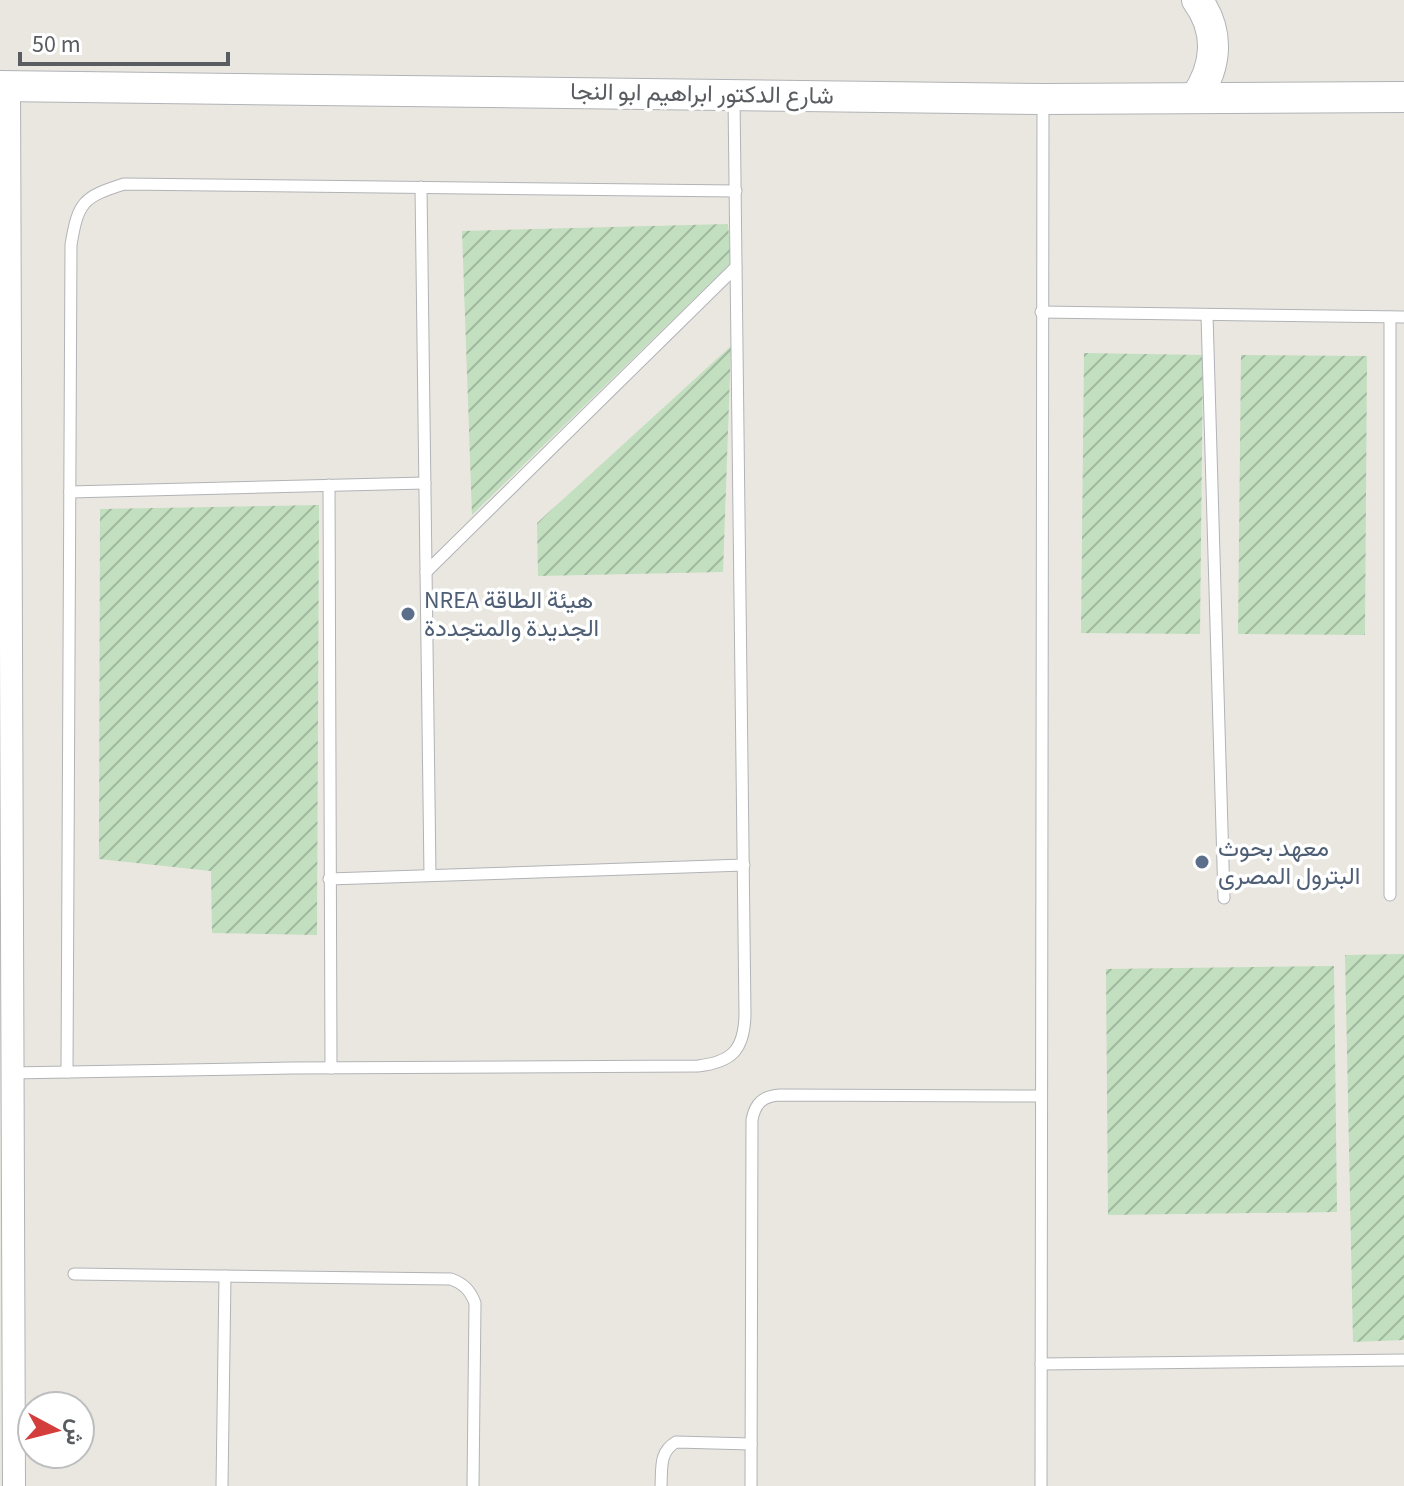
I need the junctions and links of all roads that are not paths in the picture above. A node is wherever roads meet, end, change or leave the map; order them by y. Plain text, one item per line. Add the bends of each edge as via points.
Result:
1 (1197, 0) edge
2 (5, 86) edge
3 (734, 94) junction
4 (1196, 97) junction
5 (1404, 97) edge
6 (1043, 99) junction
7 (421, 187) junction
8 (736, 191) junction
9 (736, 267) junction
10 (1041, 312) junction
11 (1207, 315) junction
12 (1390, 317) junction
13 (1404, 317) edge
14 (5, 421) edge
15 (425, 483) junction
16 (329, 485) junction
17 (70, 492) junction
18 (426, 572) junction
19 (6, 754) edge
20 (744, 865) junction
21 (430, 875) junction
22 (329, 879) junction
23 (1390, 895) dead end
24 (1224, 898) dead end
25 (331, 1068) junction
26 (67, 1072) junction
27 (6, 1073) edge
28 (1041, 1096) junction
29 (74, 1274) dead end
30 (225, 1276) junction
31 (1404, 1360) edge
32 (1041, 1364) junction
33 (7, 1379) edge
34 (751, 1444) junction
35 (14, 1486) edge
36 (222, 1486) edge
37 (473, 1486) edge
38 (661, 1486) edge
39 (751, 1486) edge
40 (1041, 1486) edge

1 - 4 main road via 1214,46 1206,82
2 - 3 main road, شارع الدكتور ابراهيم ابو النجا
2 - 14 street
3 - 6 main road, شارع الدكتور ابراهيم ابو النجا
3 - 8 lane
4 - 5 main road, شارع الدكتور ابراهيم ابو النجا
4 - 6 main road, شارع الدكتور ابراهيم ابو النجا
6 - 10 lane
7 - 8 lane
7 - 15 lane
7 - 17 lane via 124,184 92,194 75,218 71,245
8 - 9 lane
9 - 18 lane
9 - 20 lane
10 - 11 lane
10 - 28 lane
11 - 12 lane
11 - 24 lane
12 - 13 lane
12 - 23 lane
14 - 19 street
15 - 16 lane
15 - 18 lane
16 - 17 lane
16 - 22 lane
17 - 26 lane
18 - 21 lane
19 - 27 street
20 - 21 lane
20 - 25 lane via 745,1035 735,1053 717,1064
21 - 22 lane
22 - 25 lane
25 - 26 lane
26 - 27 lane
27 - 33 street
28 - 32 lane
28 - 34 lane via 769,1095 760,1101 752,1120
29 - 30 lane
30 - 36 lane
30 - 37 lane via 462,1283 475,1303
31 - 32 lane
32 - 40 lane
33 - 35 street
34 - 38 lane via 676,1442 662,1455
34 - 39 lane

